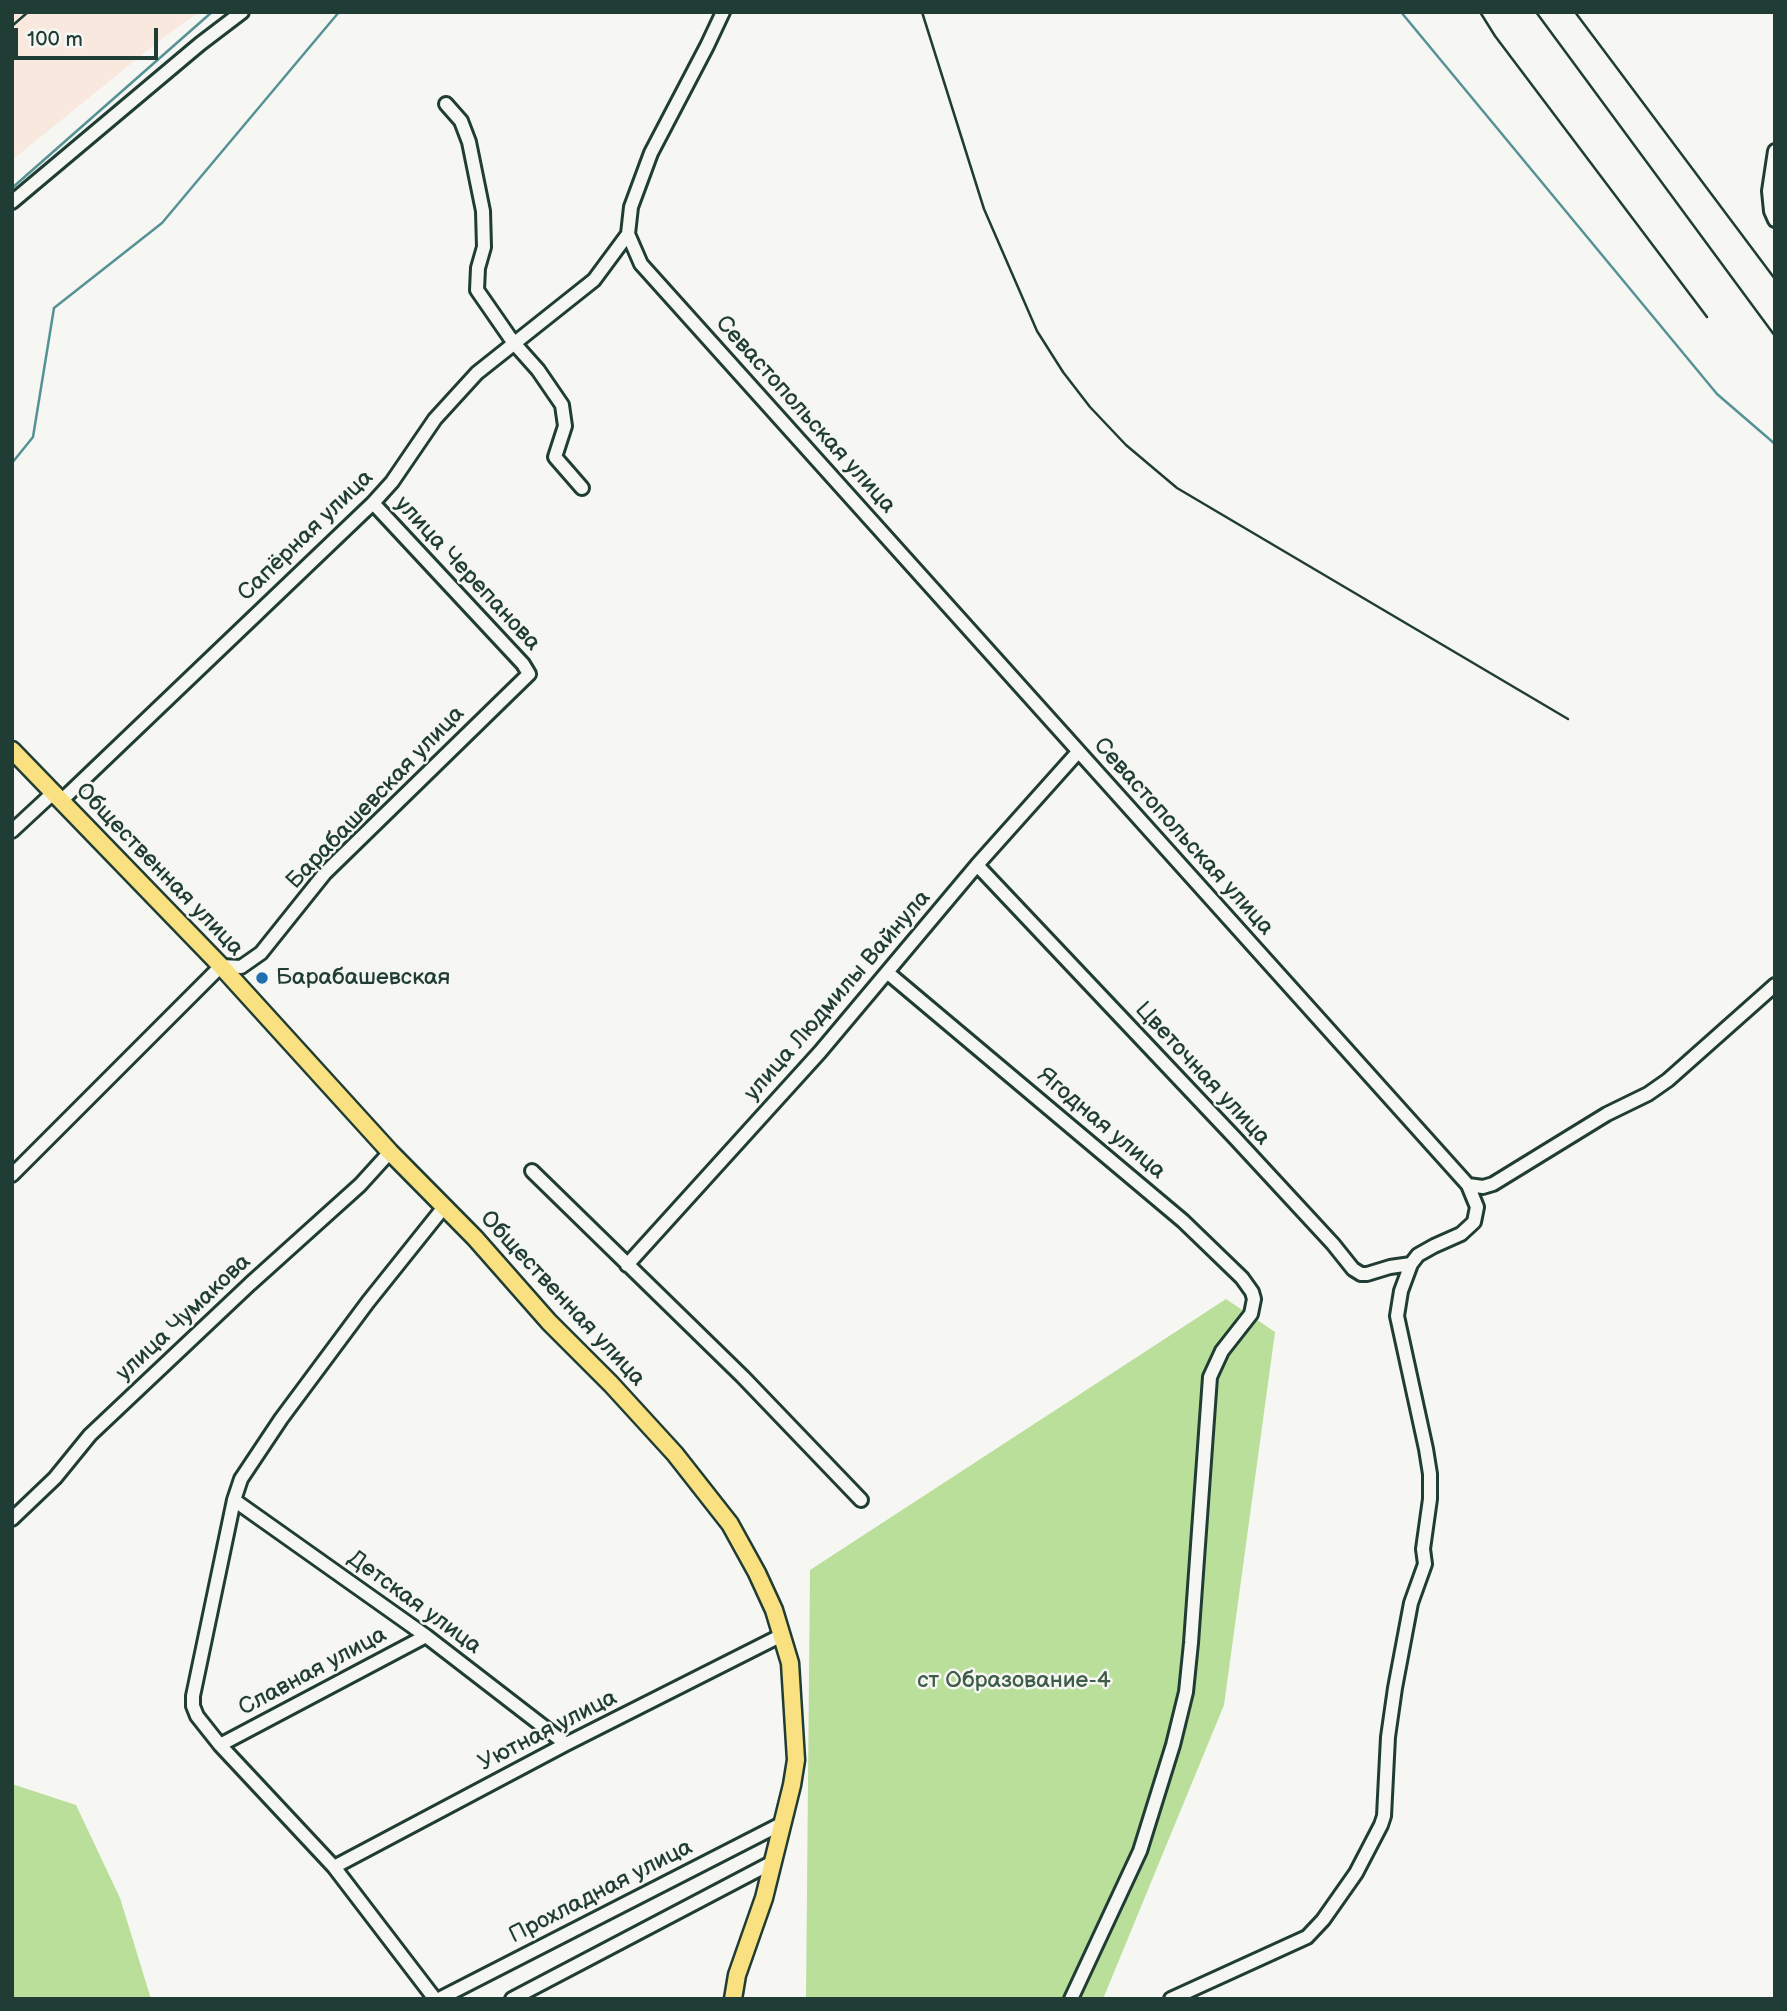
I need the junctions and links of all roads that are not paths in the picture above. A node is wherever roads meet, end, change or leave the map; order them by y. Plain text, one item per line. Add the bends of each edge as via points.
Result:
1 (242, 12) edge
2 (723, 12) edge
3 (446, 104) dead end
4 (1775, 152) edge
5 (12, 202) edge
6 (1775, 220) edge
7 (628, 234) junction
8 (513, 342) junction
9 (582, 488) dead end
10 (373, 503) junction
11 (530, 674) joint
12 (12, 750) edge
13 (1077, 752) junction
14 (57, 797) junction
15 (12, 831) edge
16 (977, 865) junction
17 (221, 967) junction
18 (888, 972) junction
19 (1775, 985) edge
20 (390, 1152) junction
21 (532, 1171) dead end
22 (12, 1175) edge
23 (1468, 1185) junction
24 (444, 1207) junction
25 (1411, 1264) junction
26 (627, 1265) junction
27 (234, 1500) junction
28 (861, 1500) dead end
29 (12, 1519) edge
30 (782, 1635) junction
31 (426, 1636) junction
32 (566, 1744) junction
33 (220, 1745) junction
34 (783, 1823) junction
35 (773, 1862) junction
36 (334, 1867) junction
37 (437, 1999) edge
38 (512, 1999) edge
39 (733, 1999) edge
40 (1071, 1999) edge
41 (1171, 1999) edge

1 - 5 street
2 - 7 street via 651,153 631,208
3 - 8 street via 461,121 469,142 483,211 484,247 477,290
4 - 6 street via 1769,191
7 - 8 street, Сапёрная улица via 594,280
7 - 13 street, Севастопольская улица via 640,264
8 - 9 street via 562,405 565,426 555,457
8 - 10 street, Сапёрная улица via 435,419
10 - 11 street, улица Черепанова
10 - 14 street, Сапёрная улица
11 - 17 street, Барабашевская улица via 324,873 261,953 242,967
12 - 14 main road, Общественная улица
13 - 16 street, улица Людмилы Вайнула
13 - 23 street, Севастопольская улица
14 - 15 street, Сапёрная улица
14 - 17 main road, Общественная улица
16 - 18 street, улица Людмилы Вайнула
16 - 25 street, Цветочная улица via 1353,1269 1367,1274
17 - 20 main road, Общественная улица
17 - 22 street
18 - 26 street, улица Людмилы Вайнула
18 - 40 street, Ягодная улица via 1222,1257 1254,1299 1251,1314 1222,1351 1210,1377 1191,1643 1186,1692 1173,1745 1140,1851
19 - 23 street via 1648,1094 1493,1184
20 - 24 main road, Общественная улица
20 - 29 street, улица Чумакова via 90,1435 55,1478
21 - 26 street
23 - 25 street via 1477,1207 1474,1222
24 - 27 street via 281,1419 241,1479
24 - 30 main road, Общественная улица via 701,1485 736,1533
25 - 41 street via 1397,1316 1426,1449 1430,1499 1425,1564 1411,1603 1395,1688 1384,1816 1356,1873 1307,1937
26 - 28 street
27 - 31 street, Детская улица
27 - 33 street via 193,1696 197,1716
30 - 32 street, Уютная улица
30 - 34 main road, Общественная улица via 790,1663 796,1760
31 - 32 street, Детская улица
31 - 33 street, Славная улица
32 - 36 street, Уютная улица
33 - 36 street
34 - 35 main road, Общественная улица
34 - 37 street, Прохладная улица
35 - 38 street
35 - 39 main road, Общественная улица
36 - 37 street

